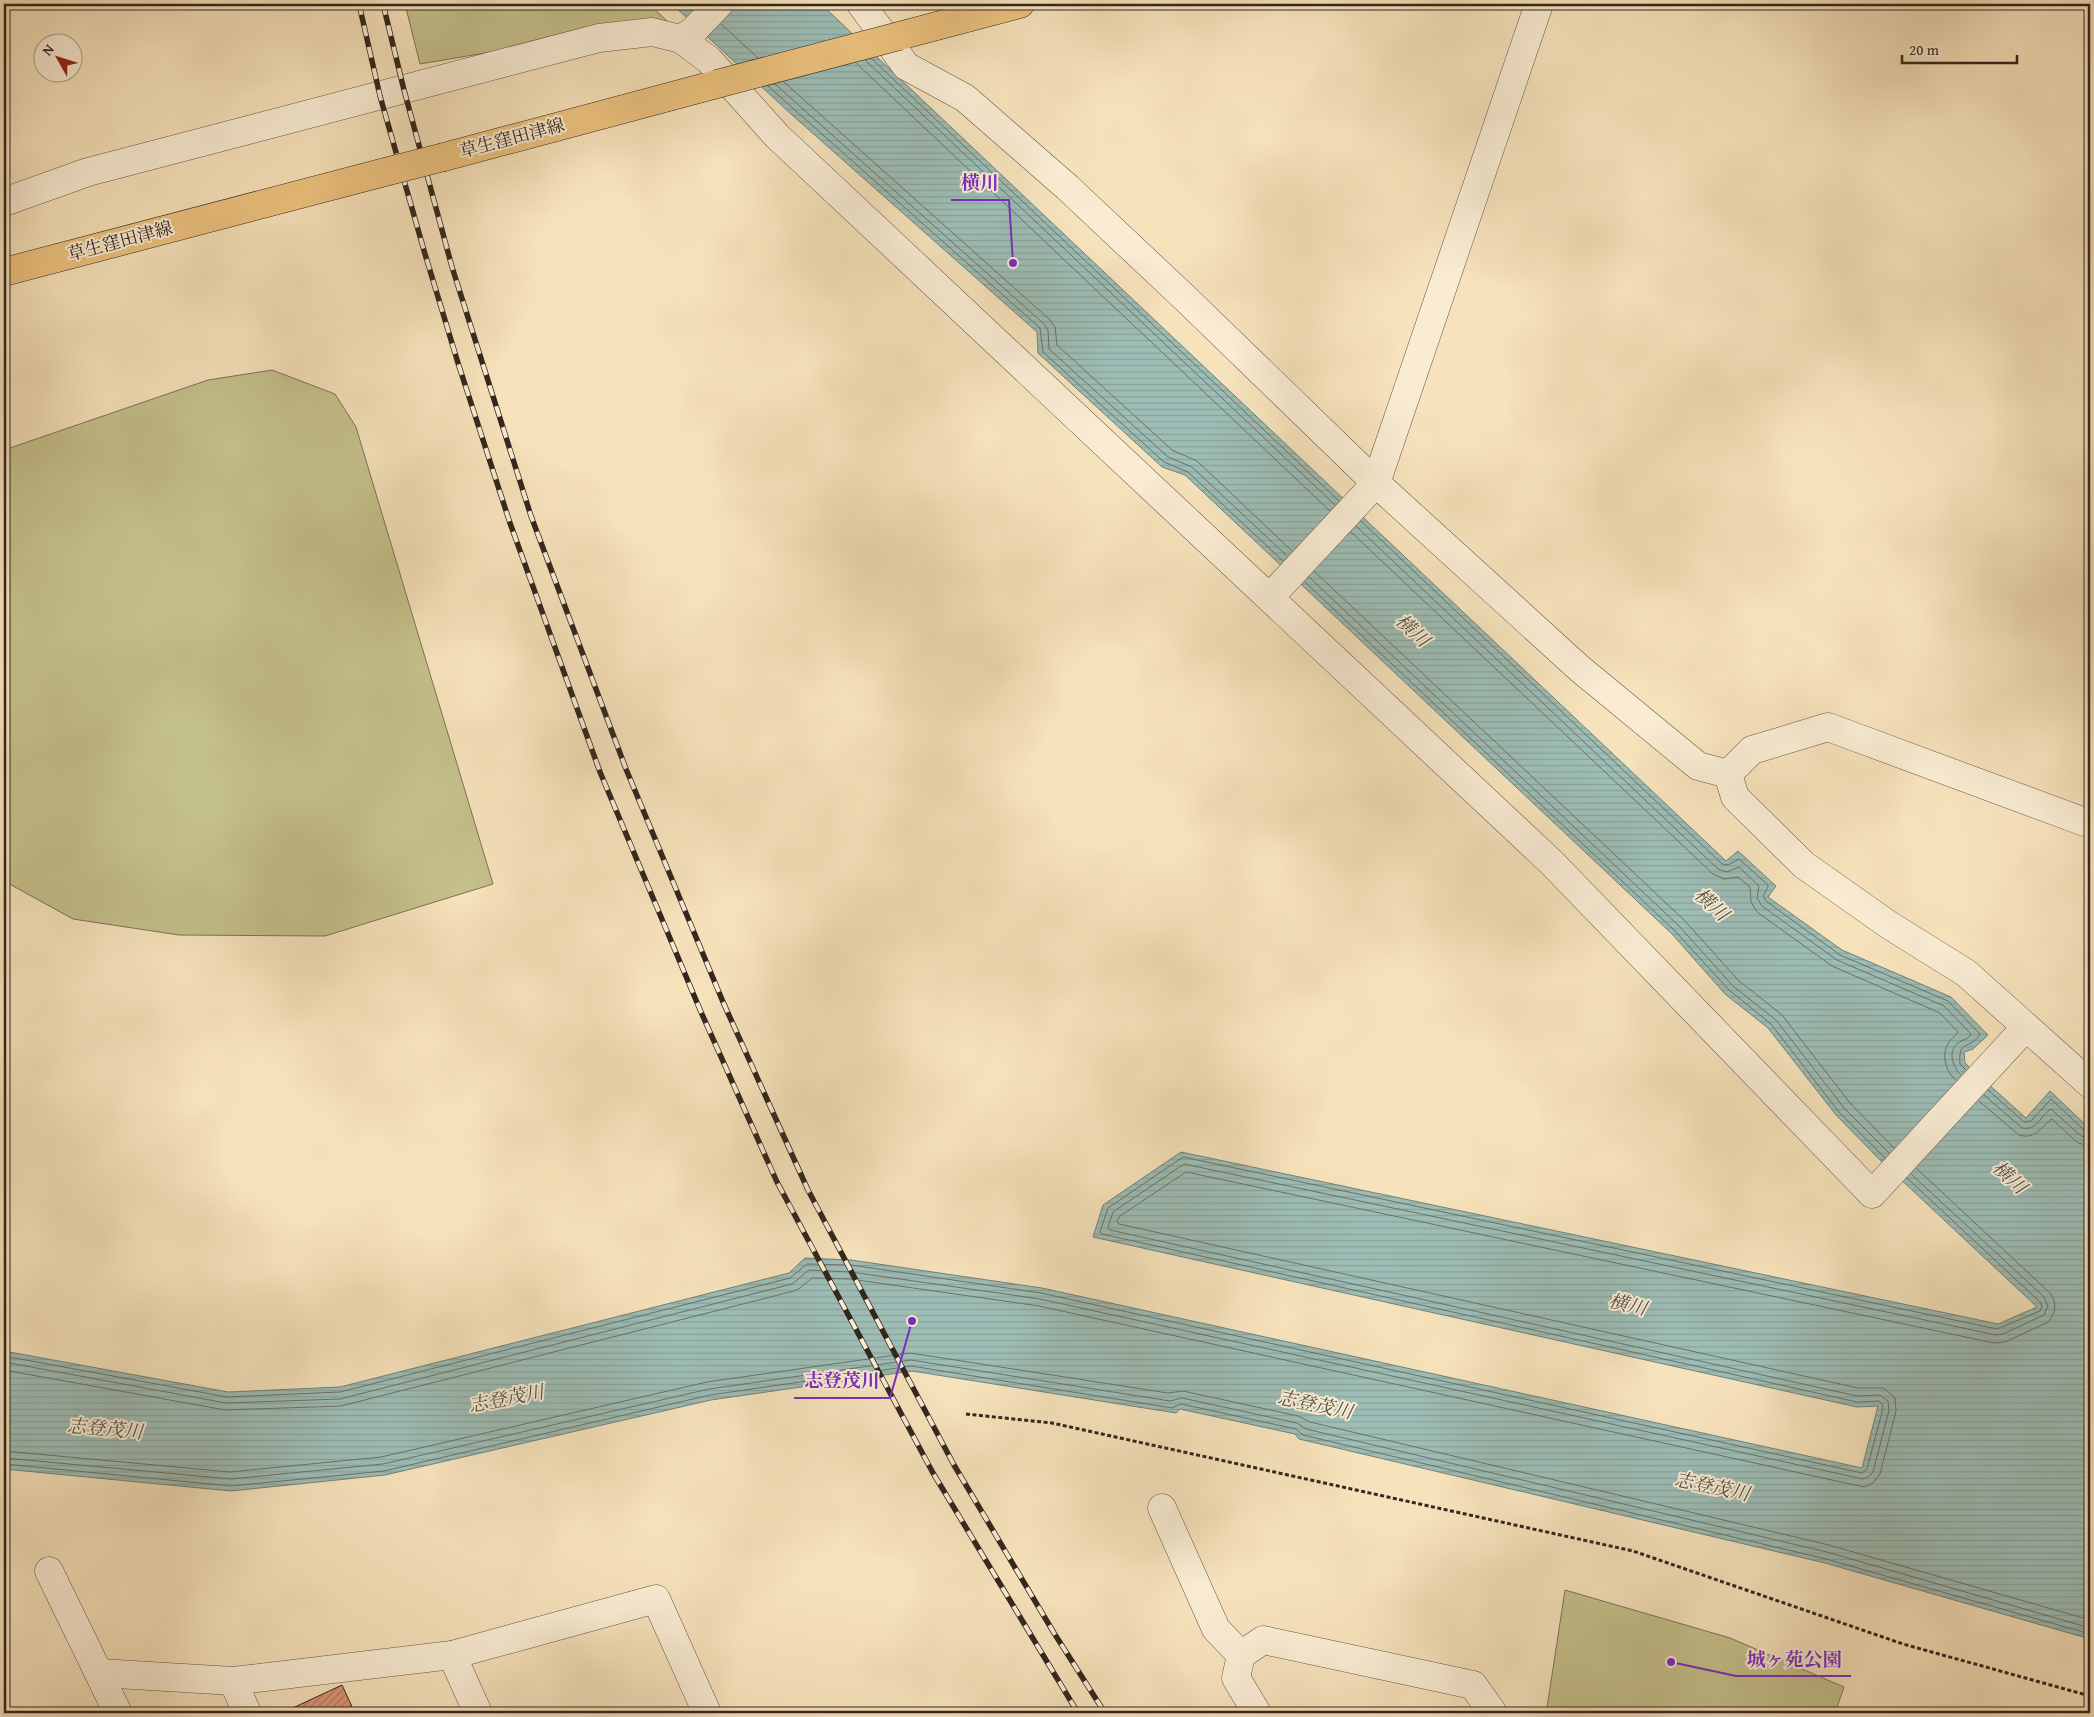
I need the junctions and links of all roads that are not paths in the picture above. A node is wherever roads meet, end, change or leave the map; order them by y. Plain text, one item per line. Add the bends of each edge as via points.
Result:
1 (719, 4) edge
2 (861, 4) edge
3 (1020, 4) edge
4 (1539, 4) edge
5 (687, 35) junction
6 (4, 202) edge
7 (4, 272) edge
8 (1376, 483) junction
9 (1270, 597) junction
10 (1728, 774) junction
11 (2090, 824) edge
12 (2026, 1027) junction
13 (2090, 1084) edge
14 (1162, 1508) dead end
15 (50, 1571) dead end
16 (452, 1655) junction
17 (1241, 1655) junction
18 (100, 1673) junction
19 (233, 1681) junction
20 (118, 1713) edge
21 (247, 1713) edge
22 (478, 1713) edge
23 (706, 1713) edge
24 (1257, 1713) edge
25 (1494, 1713) edge

1 - 5 street
2 - 8 street via 906,66 965,98 1067,187
3 - 7 main road, 草生窪田津線, bridge
4 - 8 street
5 - 6 street via 652,32 599,38 88,172
5 - 9 street via 777,136
8 - 9 street
8 - 10 street via 1579,668 1668,742 1698,766
9 - 12 street via 1552,863 1872,1194
10 - 11 street via 1752,750 1828,727
10 - 12 street via 1735,797 1804,865 1889,925 1966,973
12 - 13 street
14 - 17 street via 1216,1629
15 - 18 street
16 - 19 street
16 - 22 street
16 - 23 street via 656,1599
17 - 24 street via 1236,1678
17 - 25 street via 1263,1640 1473,1685
18 - 19 street
18 - 20 street
19 - 21 street

